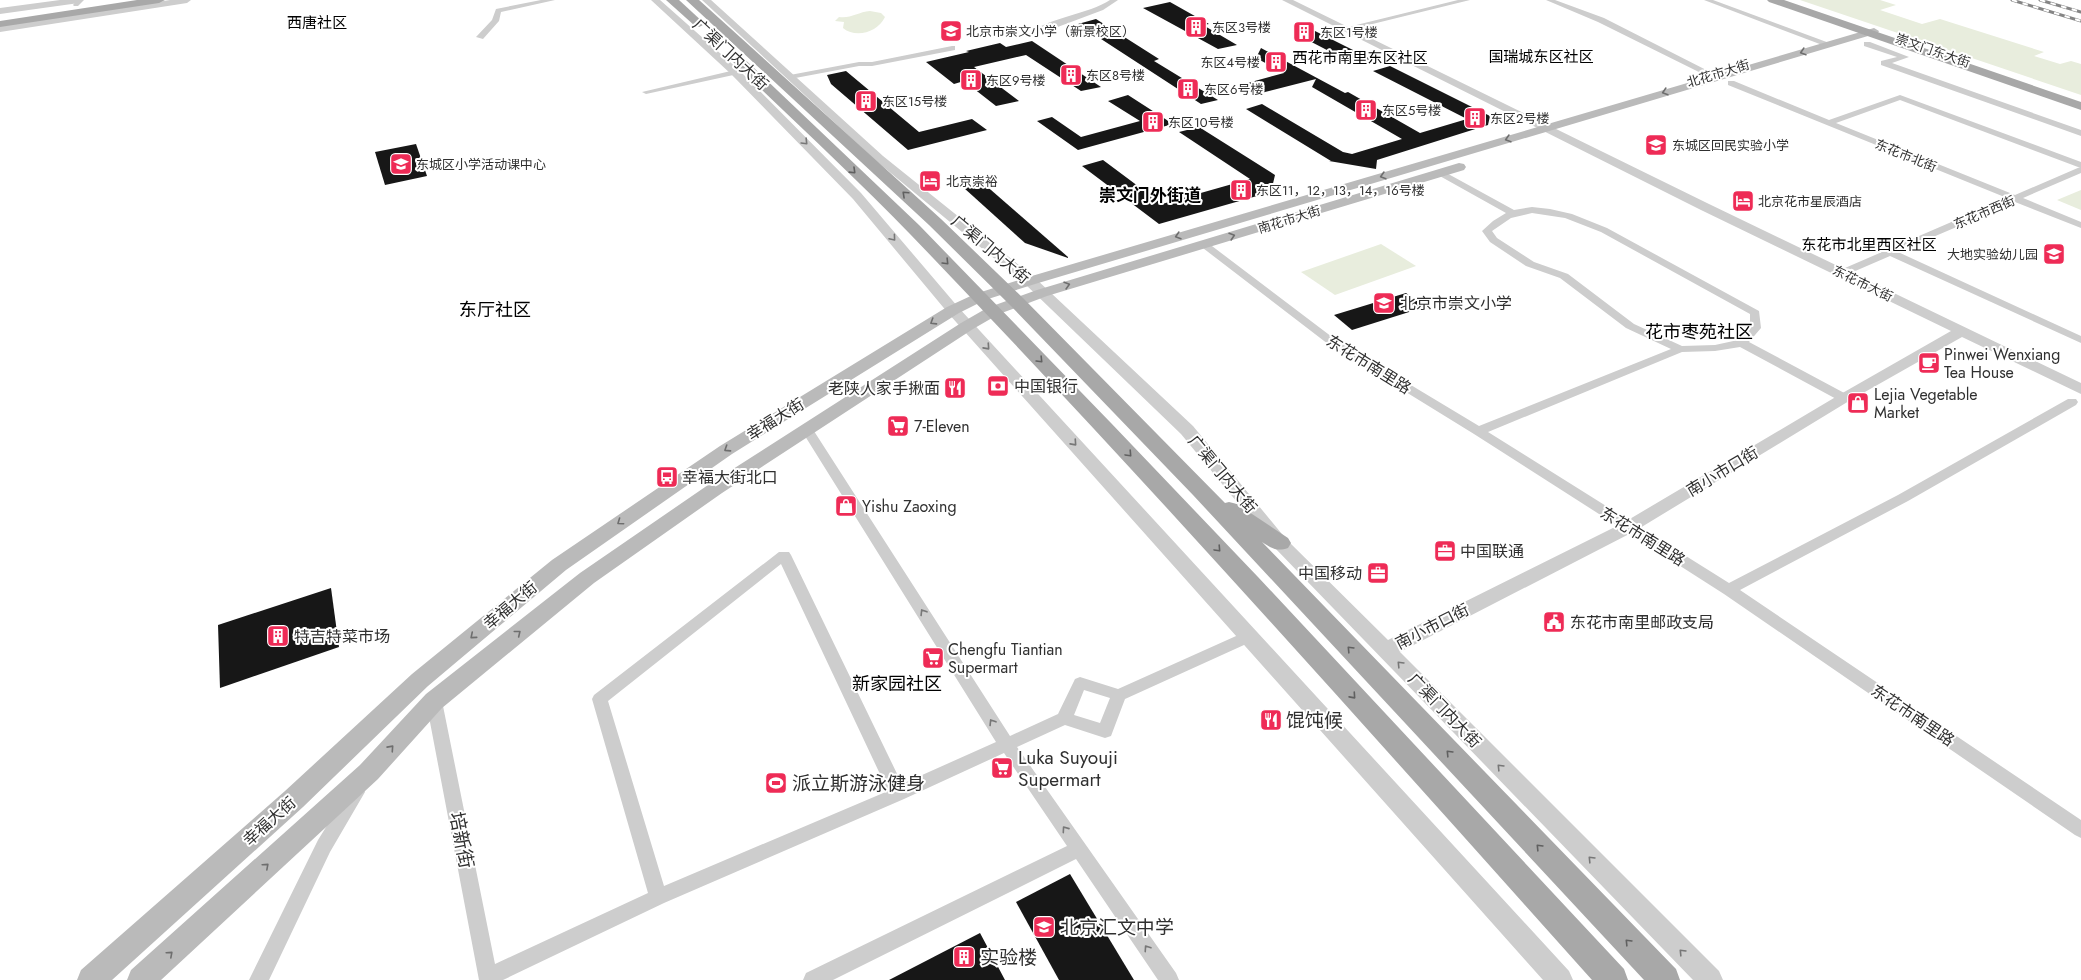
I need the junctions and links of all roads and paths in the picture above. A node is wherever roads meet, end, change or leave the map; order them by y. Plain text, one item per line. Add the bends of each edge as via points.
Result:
1 (114, 0) edge
2 (159, 0) edge
3 (187, 0) edge
4 (552, 0) edge
5 (655, 0) edge
6 (672, 0) edge
7 (692, 0) edge
8 (706, 0) edge
9 (1115, 0) edge
10 (1286, 0) edge
11 (1441, 0) edge
12 (1466, 0) edge
13 (1549, 0) edge
14 (1707, 0) edge
15 (1773, 0) edge
16 (1785, 0) edge
17 (79, 2) edge
18 (1450, 4) junction
19 (0, 11) edge
20 (0, 17) edge
21 (0, 24) edge
22 (0, 29) edge
23 (1344, 29) junction
24 (1036, 32) dead end
25 (480, 36) dead end
26 (1870, 36) junction
27 (1888, 37) junction
28 (1828, 44) junction
29 (952, 48) dead end
30 (735, 72) junction
31 (790, 77) junction
32 (1716, 77) junction
33 (1731, 84) junction
34 (646, 92) dead end
35 (2081, 100) edge
36 (2081, 106) edge
37 (1827, 123) junction
38 (1546, 128) junction
39 (2081, 133) edge
40 (1560, 135) junction
41 (2081, 165) edge
42 (2081, 170) edge
43 (1441, 173) junction
44 (2015, 199) junction
45 (1512, 214) junction
46 (2081, 225) edge
47 (1204, 245) junction
48 (1889, 252) junction
49 (1842, 273) junction
50 (1030, 281) junction
51 (1042, 293) junction
52 (1010, 295) junction
53 (987, 304) junction
54 (953, 310) junction
55 (967, 326) junction
56 (1962, 331) junction
57 (2081, 340) edge
58 (1742, 343) junction
59 (1680, 349) junction
60 (2081, 389) edge
61 (1844, 398) junction
62 (2072, 402) dead end
63 (806, 428) junction
64 (1478, 431) junction
65 (1200, 490) junction
66 (1629, 527) junction
67 (1280, 543) junction
68 (1729, 590) junction
69 (1250, 636) junction
70 (1382, 646) junction
71 (1119, 695) junction
72 (434, 701) junction
73 (1064, 718) junction
74 (1007, 745) junction
75 (369, 772) junction
76 (898, 794) junction
77 (2081, 830) edge
78 (1079, 849) junction
79 (658, 897) junction
80 (489, 978) edge
81 (91, 980) edge
82 (141, 980) edge
83 (259, 980) edge
84 (813, 980) edge
85 (1169, 980) edge
86 (1560, 980) edge
87 (1613, 980) edge
88 (1665, 980) edge
89 (1710, 980) edge

1 - 17 main road
2 - 21 main road
3 - 22 street
4 - 25 street via 498,10 495,21
5 - 30 street, 广渠门内大街
6 -> 53 main road, 广渠门内大街 via 870,187
52 -> 7 main road, 广渠门内大街 via 870,161
8 - 31 street, 广渠门内大街
9 - 24 street via 1101,9
10 - 23 street, 东花市大街
11 - 18 street
12 - 18 street
13 - 32 street via 1601,20
14 - 28 street
15 - 26 main road
16 - 26 main road, 崇文门东大街
17 - 19 street
17 - 20 main road
18 - 23 street
23 - 38 street, 东花市大街
26 - 27 main road
26 - 28 main road, 北花市大街
26 - 33 main road, 北花市大街
26 - 39 street via 1905,57 1884,63
27 - 35 main road, 崇文门东大街
27 - 36 main road, 崇文门东大街
28 -> 32 main road, 北花市大街
29 - 31 street
30 - 34 street
30 -> 54 street, 广渠门内大街 via 857,196
31 - 50 street, 广渠门内大街 via 879,158
32 -> 38 main road, 北花市大街
33 - 37 street, 东花市北街
33 - 40 main road, 北花市大街
37 - 41 street via 1900,97
37 - 44 street, 东花市北街
38 - 40 street, 东花市大街
38 -> 50 main road, 南花市大街
40 - 43 main road, 南花市大街
40 - 49 street, 东花市大街
42 - 44 street, 东花市西街
43 - 45 street
47 -> 43 main road, 南花市大街
44 - 46 street, 东花市北街
44 - 48 street, 东花市西街
45 - 58 street via 1531,210 1557,213 1616,234 1755,313 1756,328
45 - 59 street via 1494,223 1487,231 1493,240 1530,264 1564,276 1630,326
51 -> 47 main road, 南花市大街
47 - 64 street, 东花市南里路 via 1332,342
48 - 49 street, 东花市西街
48 - 57 street
49 - 56 street, 东花市大街
50 - 51 street, 广渠门内大街
50 - 52 main road, 南花市大街
51 - 52 main road, 南花市大街
51 - 67 street, 广渠门内大街 via 1187,430
52 - 53 main road
52 - 65 main road, 广渠门内大街
53 - 54 main road, 幸福大街
53 - 55 main road, 幸福大街
53 -> 87 main road, 广渠门内大街 via 1255,589
54 - 55 street, 广渠门内大街
54 -> 81 main road, 幸福大街 via 726,450 559,565 420,680 294,799
55 - 63 main road, 幸福大街
55 -> 69 street, 广渠门内大街
56 - 60 street, 东花市大街
56 - 61 street, 南小市口街
58 - 59 street via 1715,348
58 - 61 street
59 - 64 street
61 - 66 street, 南小市口街
62 - 68 street via 1903,498
72 -> 63 main road, 幸福大街 via 588,578 715,488
74 -> 63 street
64 - 66 street, 东花市南里路
65 - 67 main road
88 -> 65 main road, 广渠门内大街
66 - 68 street, 东花市南里路
66 - 70 street, 南小市口街 via 1477,602 1457,615
67 - 70 street, 广渠门内大街
68 - 77 street, 东花市南里路
69 - 71 street
69 - 86 street, 广渠门内大街
89 -> 70 street, 广渠门内大街
71 - 73 street via 1080,683
71 - 73 street via 1105,730
75 -> 72 main road, 幸福大街
72 - 80 street, 培新街
73 - 74 street
74 - 76 street
78 -> 74 street
82 -> 75 main road, 幸福大街
75 - 83 street via 324,846
76 - 79 street
76 - 79 street via 784,555 600,700
78 - 84 street
85 -> 78 street
79 - 80 street

